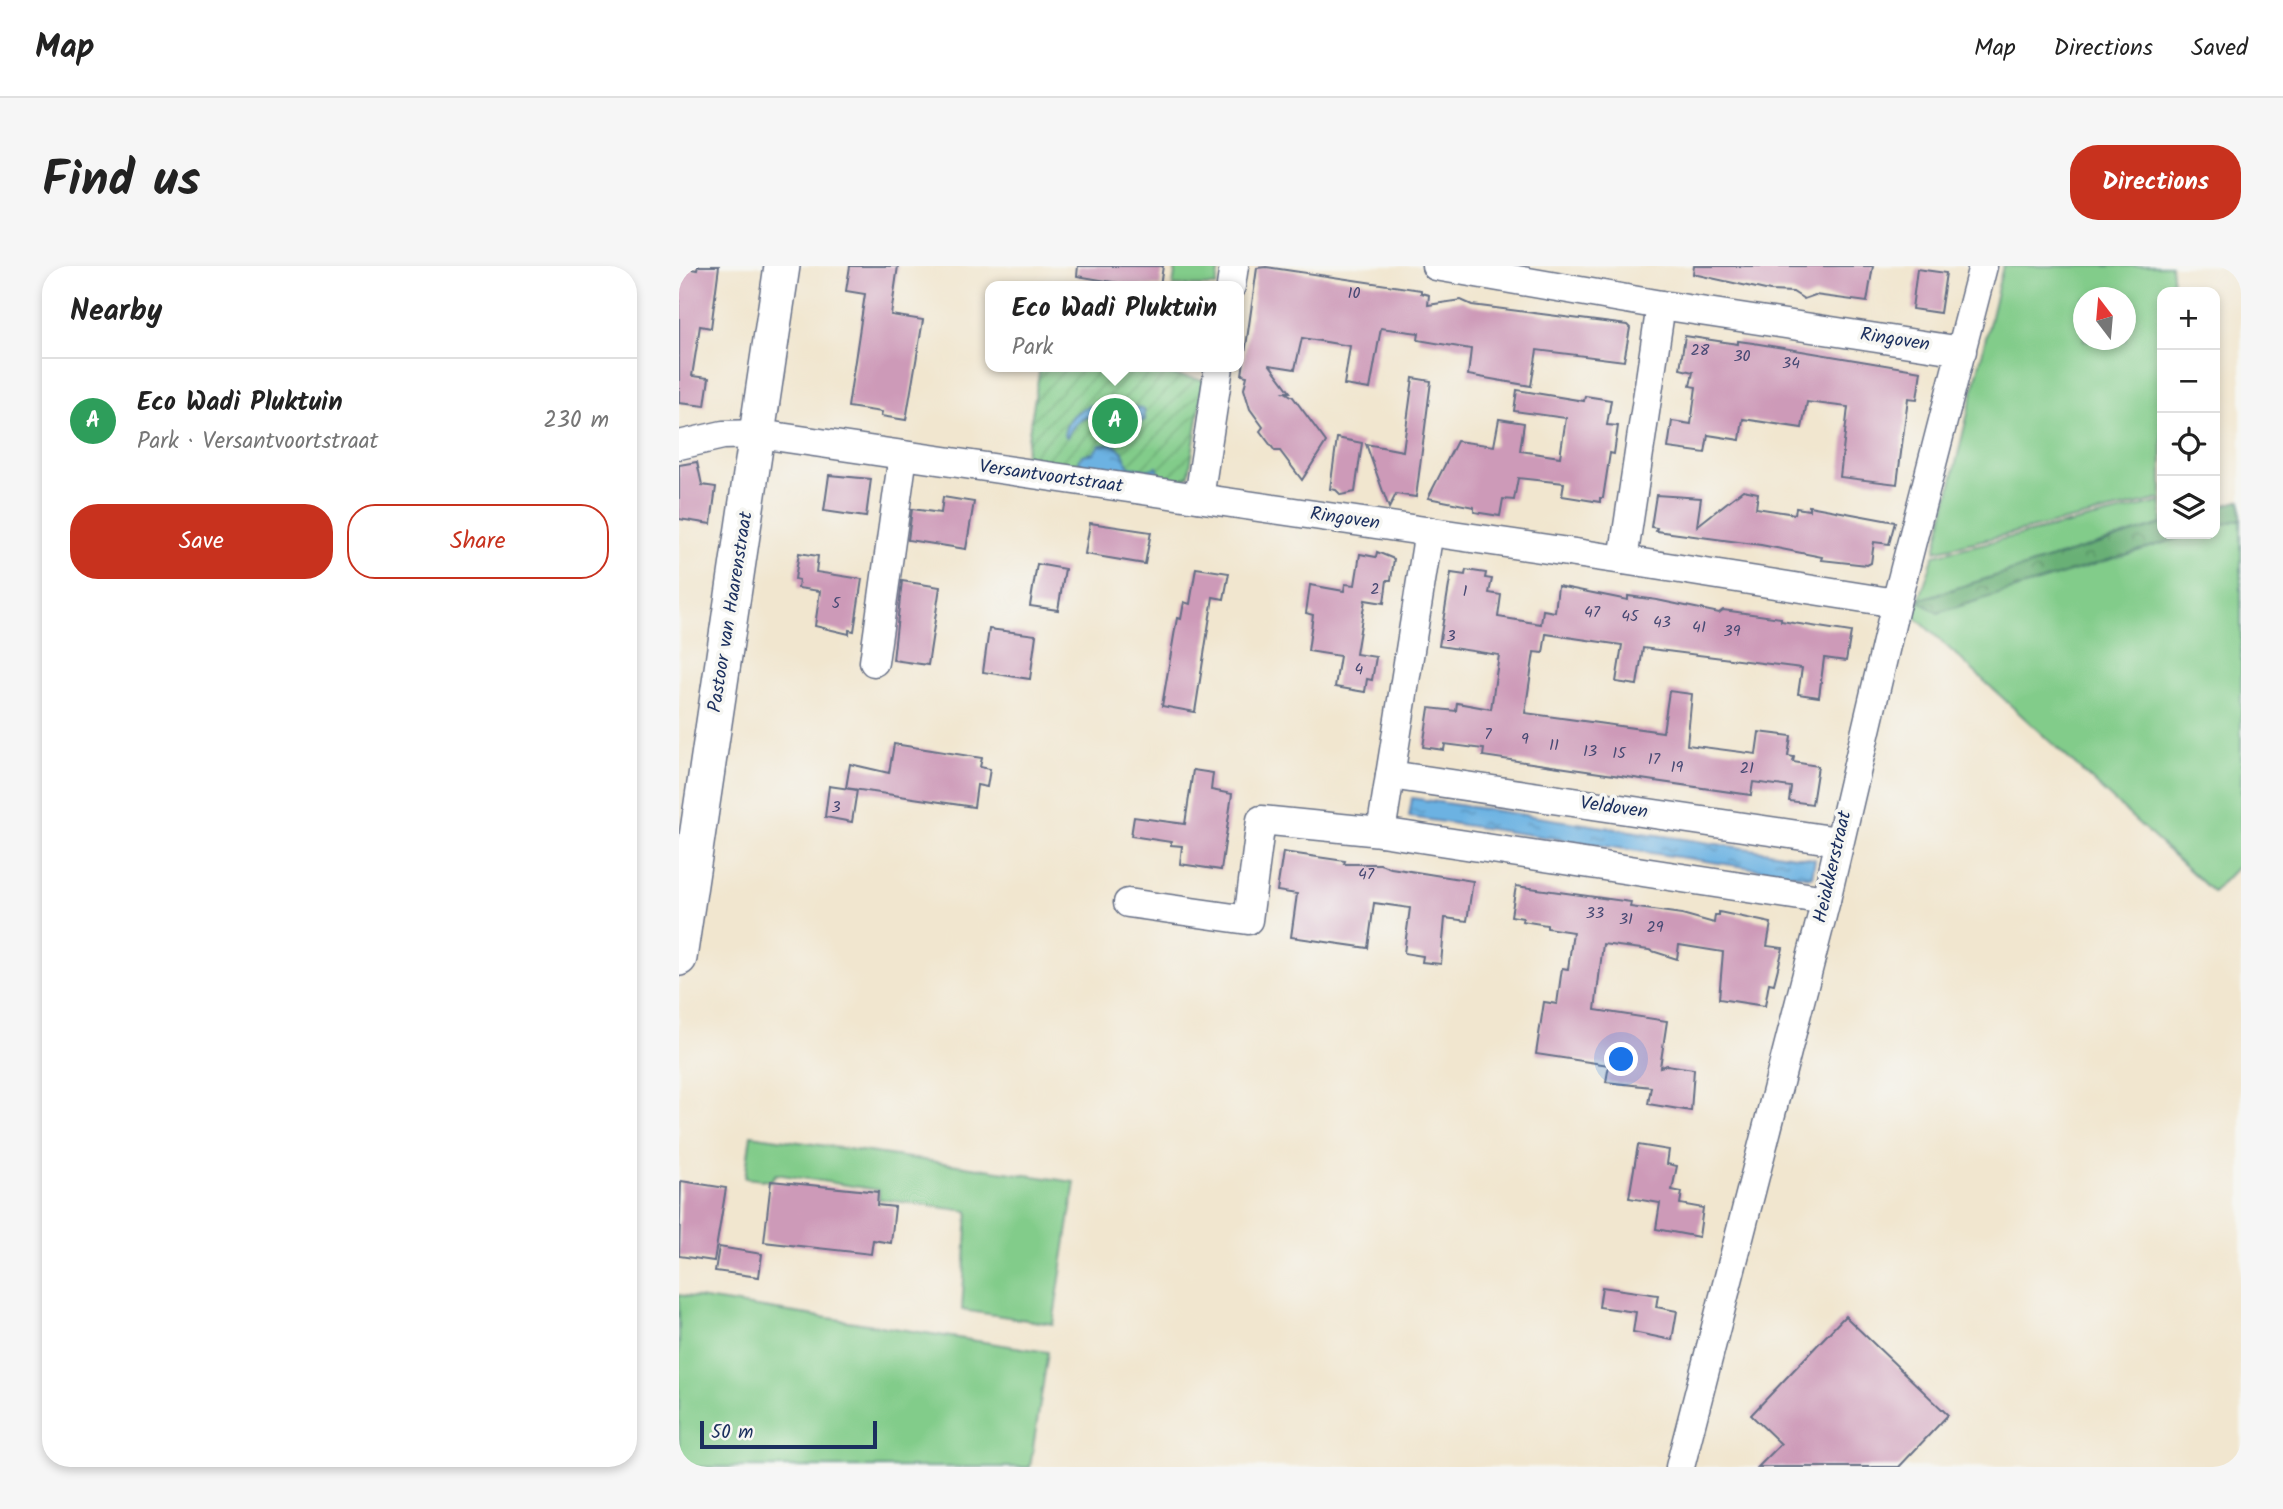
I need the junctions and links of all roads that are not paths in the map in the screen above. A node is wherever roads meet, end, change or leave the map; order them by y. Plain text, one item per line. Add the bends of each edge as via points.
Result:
1 (782, 266) edge
2 (1436, 266) edge
3 (1983, 266) edge
4 (1511, 273) edge
5 (1661, 305) junction
6 (1962, 351) junction
7 (1218, 372) edge
8 (759, 434) junction
9 (679, 445) edge
10 (903, 455) junction
11 (1199, 498) junction
12 (1429, 531) junction
13 (1623, 560) junction
14 (1896, 603) junction
15 (874, 662) dead end
16 (1390, 775) junction
17 (1381, 832) junction
18 (1838, 841) junction
19 (1826, 900) junction
20 (1128, 903) dead end
21 (679, 958) edge
22 (1680, 1467) edge

1 - 8 street, Pastoor van Haarenstraat
2 - 4 street, Ringoven
3 - 6 street, Heiakkerstraat
4 - 5 street, Ringoven
5 - 6 street, Ringoven
5 - 13 street
6 - 14 street, Heiakkerstraat
7 - 11 street
8 - 9 street, Versantvoortstraat via 723,435
8 - 10 street, Versantvoortstraat
8 - 21 street, Pastoor van Haarenstraat
10 - 11 street, Versantvoortstraat
10 - 15 street
11 - 12 street, Ringoven
12 - 13 street, Ringoven
12 - 16 street
13 - 14 street, Ringoven
14 - 18 street, Heiakkerstraat
16 - 17 street
16 - 18 street, Veldoven
17 - 19 street
17 - 20 street via 1261,820 1248,920
18 - 19 street, Heiakkerstraat
19 - 22 street, Heiakkerstraat

